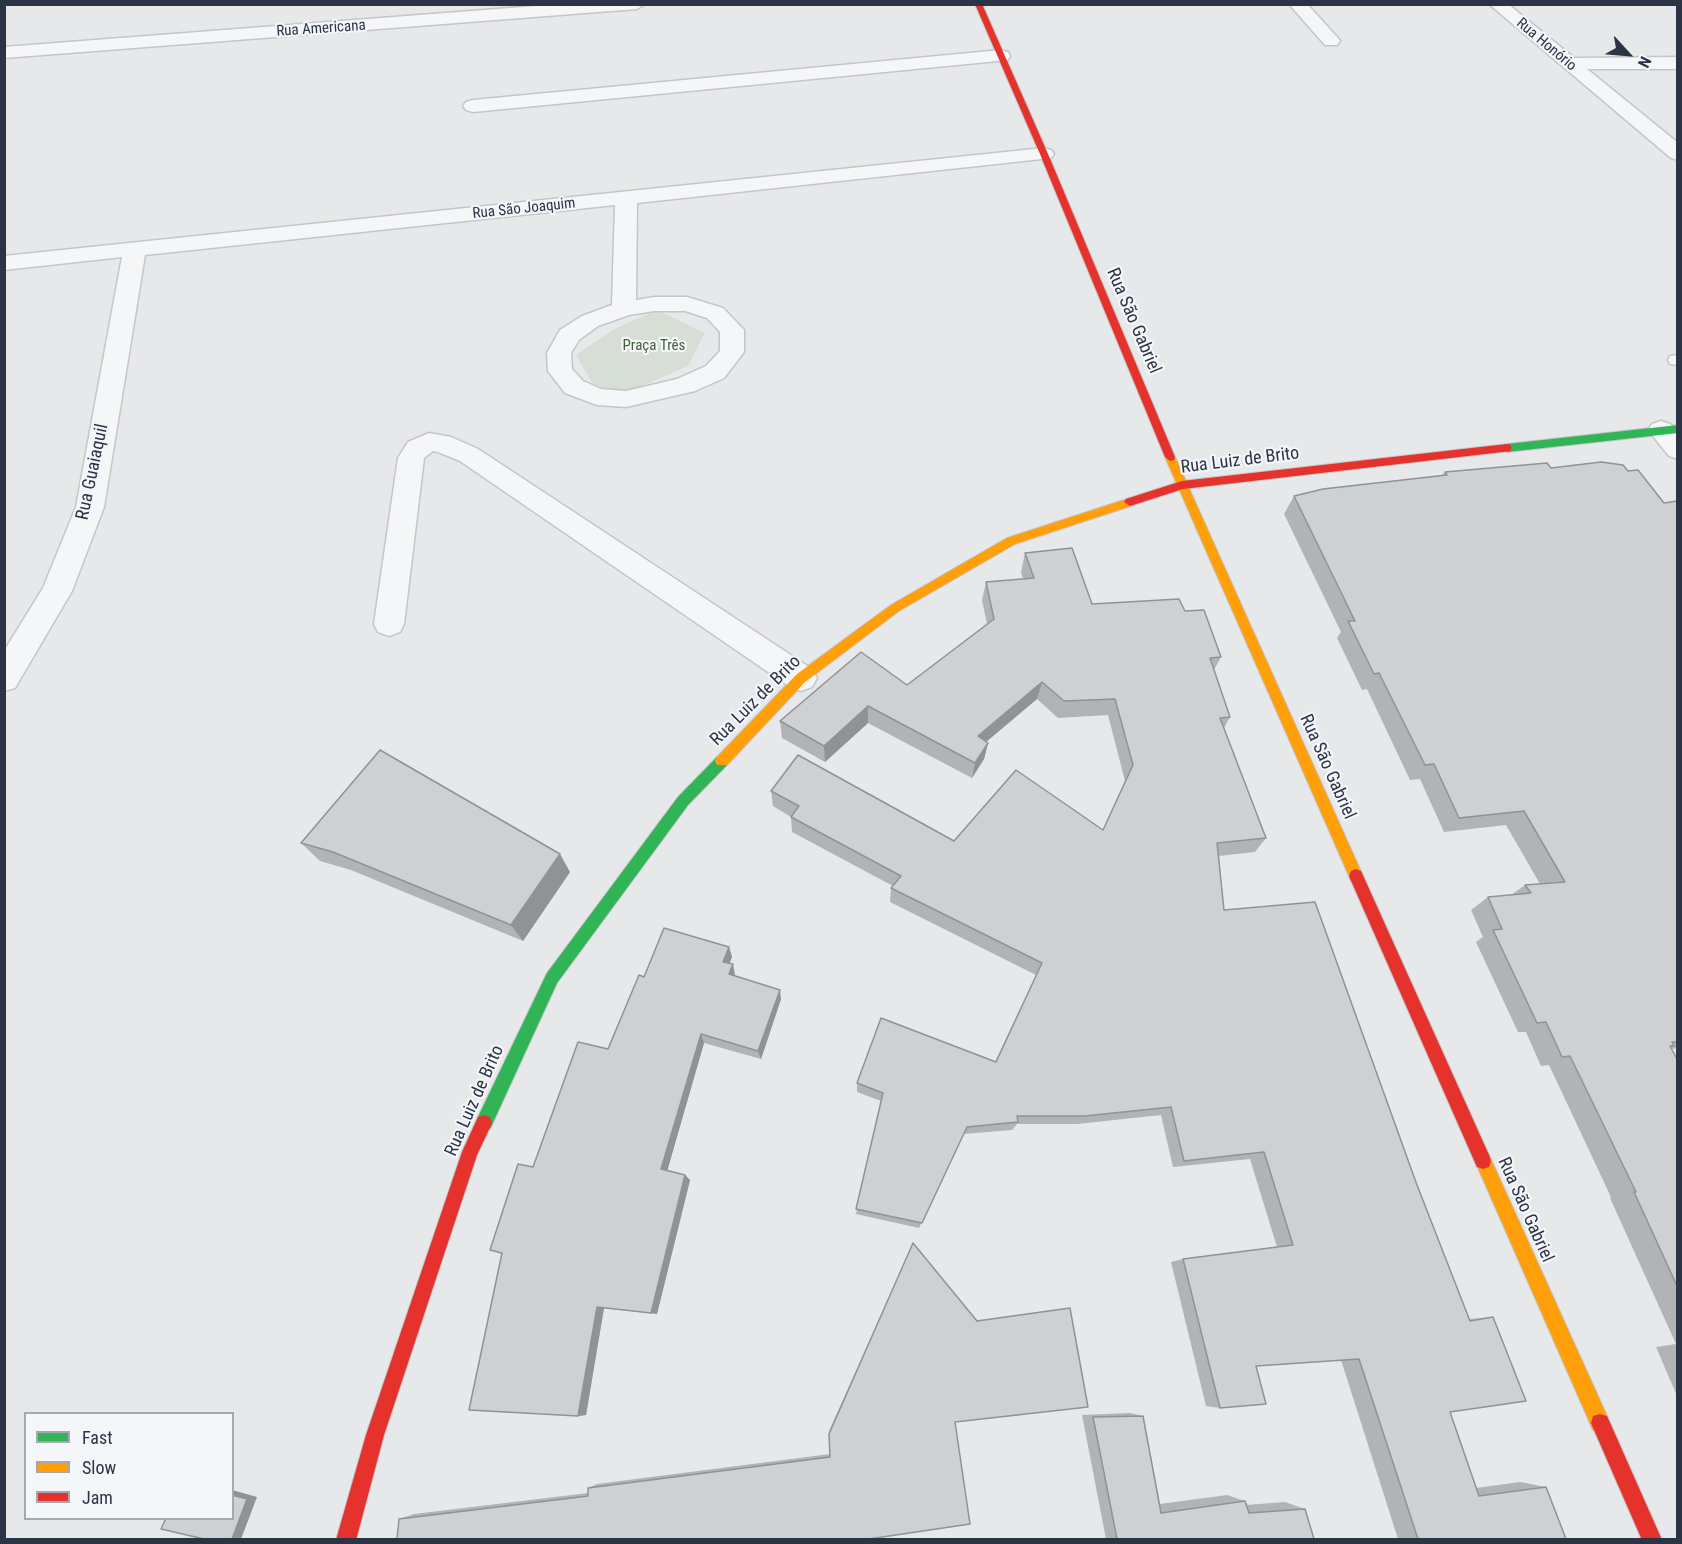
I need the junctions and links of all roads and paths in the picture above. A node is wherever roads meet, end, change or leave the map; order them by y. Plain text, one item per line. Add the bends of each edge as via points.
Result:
1 (637, 4) edge
2 (978, 4) edge
3 (1298, 4) edge
4 (1497, 4) edge
5 (1331, 41) dead end
6 (4, 53) edge
7 (1001, 56) junction
8 (1677, 63) edge
9 (1569, 64) junction
10 (473, 106) dead end
11 (1044, 154) junction
12 (1677, 154) edge
13 (626, 198) junction
14 (135, 249) junction
15 (4, 263) edge
16 (624, 309) junction
17 (1669, 430) edge
18 (1677, 450) edge
19 (1182, 484) junction
20 (389, 624) dead end
21 (801, 678) junction
22 (4, 679) edge
23 (346, 1539) edge
24 (1652, 1539) edge

1 - 6 street, Rua Americana
2 - 7 street, Rua São Gabriel
3 - 5 street
4 - 9 street, Rua Honório
7 - 10 street
7 - 11 street, Rua São Gabriel
8 - 9 street
9 - 12 street, Rua Honório
11 - 13 street, Rua São Joaquim
11 - 19 street, Rua São Gabriel
13 - 14 street, Rua São Joaquim
13 - 16 street
14 - 15 street, Rua São Joaquim
14 - 22 street, Rua Guaiaquil via 90,507 57,591
16 - 16 street via 687,304 715,313 732,330 732,352 715,372 656,393 626,399 597,397 574,387 560,371 559,353 569,335 590,321
17 - 18 street
17 - 19 street, Rua Luiz de Brito
19 - 21 street, Rua Luiz de Brito via 1011,541 895,608
19 - 24 street, Rua São Gabriel
20 - 21 street via 411,458 417,448 429,442 442,443 469,454
21 - 23 street, Rua Luiz de Brito via 683,801 552,978 470,1152 375,1435

